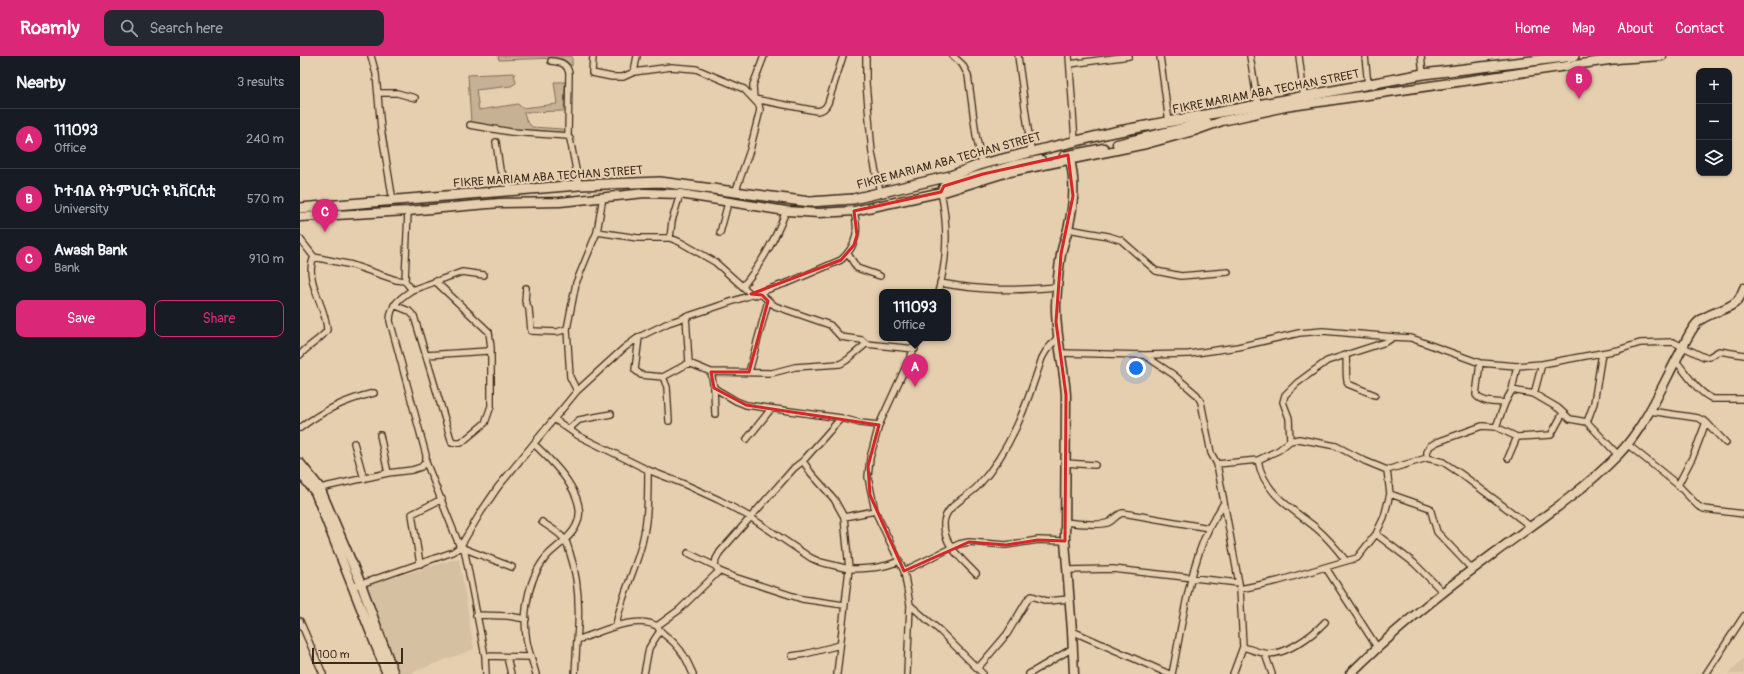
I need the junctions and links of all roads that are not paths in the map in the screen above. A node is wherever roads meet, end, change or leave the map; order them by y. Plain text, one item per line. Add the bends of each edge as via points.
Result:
1 (371, 56) edge
2 (593, 56) edge
3 (636, 56) edge
4 (764, 56) edge
5 (843, 56) edge
6 (866, 56) edge
7 (953, 56) edge
8 (1018, 56) edge
9 (1069, 56) edge
10 (1129, 56) edge
11 (1160, 56) edge
12 (1250, 56) edge
13 (1299, 56) edge
14 (1365, 56) edge
15 (1421, 56) edge
16 (1574, 56) edge
17 (1662, 56) edge
18 (1620, 57) edge
19 (551, 61) dead end
20 (1070, 64) junction
21 (634, 72) junction
22 (1423, 74) junction
23 (1368, 85) junction
24 (379, 93) junction
25 (1304, 96) junction
26 (415, 98) dead end
27 (754, 99) junction
28 (1258, 105) junction
29 (1220, 112) junction
30 (1169, 122) junction
31 (1209, 124) junction
32 (470, 125) dead end
33 (568, 136) junction
34 (1075, 141) junction
35 (496, 142) dead end
36 (1031, 151) junction
37 (1069, 157) junction
38 (982, 164) junction
39 (580, 184) junction
40 (510, 191) junction
41 (880, 192) junction
42 (941, 192) junction
43 (735, 193) junction
44 (680, 194) junction
45 (603, 197) junction
46 (394, 201) junction
47 (728, 202) junction
48 (300, 208) edge
49 (408, 211) junction
50 (786, 211) junction
51 (854, 211) junction
52 (300, 217) edge
53 (1068, 228) junction
54 (597, 232) junction
55 (720, 233) dead end
56 (670, 238) junction
57 (300, 239) edge
58 (848, 254) junction
59 (314, 257) junction
60 (1228, 272) dead end
61 (484, 275) dead end
62 (880, 276) dead end
63 (405, 281) junction
64 (435, 281) junction
65 (940, 283) junction
66 (743, 286) junction
67 (1057, 287) junction
68 (526, 288) dead end
69 (1744, 288) edge
70 (939, 289) edge
71 (412, 290) junction
72 (752, 294) junction
73 (768, 301) junction
74 (394, 305) junction
75 (686, 316) junction
76 (567, 330) junction
77 (639, 337) junction
78 (1394, 337) junction
79 (1058, 338) junction
80 (918, 341) edge
81 (866, 344) junction
82 (1683, 346) junction
83 (491, 348) junction
84 (915, 349) junction
85 (1061, 353) junction
86 (1602, 353) junction
87 (300, 354) edge
88 (426, 355) junction
89 (1144, 355) junction
90 (1346, 356) junction
91 (1744, 356) edge
92 (1676, 361) junction
93 (689, 363) junction
94 (1480, 363) junction
95 (1542, 364) junction
96 (1517, 366) junction
97 (711, 372) junction
98 (749, 372) junction
99 (663, 377) junction
100 (714, 388) junction
101 (578, 390) junction
102 (1512, 390) junction
103 (374, 393) dead end
104 (1534, 394) junction
105 (1375, 395) dead end
106 (1744, 399) edge
107 (1505, 404) junction
108 (771, 409) junction
109 (1650, 411) junction
110 (1563, 413) junction
111 (611, 414) dead end
112 (715, 414) dead end
113 (841, 418) junction
114 (554, 419) junction
115 (669, 421) dead end
116 (1587, 422) junction
117 (1706, 422) junction
118 (879, 425) junction
119 (1496, 427) junction
120 (300, 428) edge
121 (569, 429) junction
122 (380, 435) dead end
123 (1517, 437) junction
124 (747, 439) dead end
125 (1290, 441) junction
126 (354, 443) dead end
127 (1726, 443) dead end
128 (534, 444) junction
129 (1627, 444) junction
130 (1618, 455) junction
131 (1427, 458) junction
132 (1508, 458) dead end
133 (1258, 460) junction
134 (803, 461) junction
135 (426, 462) junction
136 (300, 463) edge
137 (1065, 463) junction
138 (1217, 464) junction
139 (1095, 465) dead end
140 (648, 470) junction
141 (1387, 470) junction
142 (300, 473) edge
143 (388, 473) junction
144 (364, 479) junction
145 (1678, 485) junction
146 (320, 488) junction
147 (1390, 494) junction
148 (442, 499) junction
149 (1223, 504) junction
150 (875, 511) junction
151 (1744, 514) edge
152 (750, 517) junction
153 (844, 517) junction
154 (542, 522) dead end
155 (1064, 522) junction
156 (1530, 526) junction
157 (1209, 528) junction
158 (1376, 534) junction
159 (565, 539) junction
160 (1065, 542) junction
161 (462, 548) junction
162 (951, 548) junction
163 (688, 553) dead end
164 (899, 561) junction
165 (1346, 561) junction
166 (420, 564) junction
167 (512, 567) dead end
168 (1326, 568) junction
169 (717, 569) junction
170 (849, 569) junction
171 (1472, 569) junction
172 (1068, 570) junction
173 (904, 571) junction
174 (976, 574) dead end
175 (1192, 579) junction
176 (357, 586) junction
177 (1240, 586) junction
178 (1443, 592) junction
179 (1070, 599) junction
180 (844, 605) junction
181 (910, 605) junction
182 (476, 615) junction
183 (1744, 616) edge
184 (526, 619) junction
185 (300, 620) edge
186 (1325, 622) dead end
187 (616, 626) junction
188 (658, 629) junction
189 (1072, 631) junction
190 (578, 640) junction
191 (840, 645) junction
192 (1243, 647) junction
193 (1377, 647) junction
194 (1073, 648) junction
195 (1265, 654) junction
196 (485, 656) junction
197 (792, 656) dead end
198 (531, 657) junction
199 (507, 658) junction
200 (978, 668) junction
201 (908, 673) edge
202 (323, 674) edge
203 (387, 674) edge
204 (394, 674) edge
205 (486, 674) edge
206 (511, 674) edge
207 (536, 674) edge
208 (576, 674) edge
209 (644, 674) edge
210 (693, 674) edge
211 (837, 674) edge
212 (983, 674) edge
213 (1029, 674) edge
214 (1074, 674) edge
215 (1167, 674) edge
216 (1233, 674) edge
217 (1272, 674) edge
218 (1350, 674) edge
219 (1706, 674) edge

1 - 24 street
2 - 21 street via 593,74 612,78
3 - 21 street
4 - 27 street via 753,85
5 - 27 street via 828,103 822,110
6 - 41 street via 872,153
7 - 38 street via 962,64 968,75
8 - 36 street
9 - 20 street
10 - 20 street
11 - 30 street
12 - 28 street
13 - 25 street
14 - 23 street
15 - 22 street
16 - 22 main road, FIKRE MARIAM ABA TECHAN STREET
17 - 18 street
18 - 31 street via 1553,69 1329,100
19 - 33 street via 562,62 569,72
20 - 34 street
21 - 27 street via 670,67 696,69 744,89
22 - 23 main road, FIKRE MARIAM ABA TECHAN STREET
23 - 25 main road, FIKRE MARIAM ABA TECHAN STREET
24 - 26 street via 397,93
24 - 46 street via 381,129
25 - 28 main road, FIKRE MARIAM ABA TECHAN STREET
27 - 43 street via 759,105 759,115
28 - 29 main road, FIKRE MARIAM ABA TECHAN STREET
29 - 30 main road, FIKRE MARIAM ABA TECHAN STREET
29 - 31 main road
30 - 34 main road, FIKRE MARIAM ABA TECHAN STREET
31 - 37 street
32 - 33 street via 512,132
33 - 39 street
34 - 36 main road, FIKRE MARIAM ABA TECHAN STREET
35 - 40 street via 500,170 507,179
36 - 38 main road, FIKRE MARIAM ABA TECHAN STREET
37 - 42 street
37 - 53 street via 1073,196
38 - 41 main road, FIKRE MARIAM ABA TECHAN STREET via 950,176
39 - 40 main road, FIKRE MARIAM ABA TECHAN STREET
39 - 43 main road, FIKRE MARIAM ABA TECHAN STREET via 660,182
40 - 46 main road, FIKRE MARIAM ABA TECHAN STREET
41 - 43 main road, FIKRE MARIAM ABA TECHAN STREET via 853,199 810,202
42 - 51 street
42 - 65 street via 946,228 945,266
44 - 45 street via 645,193
44 - 47 street
44 - 56 street
45 - 49 street
45 - 54 street
46 - 48 main road, FIKRE MARIAM ABA TECHAN STREET
47 - 50 street
47 - 55 street
49 - 52 street
49 - 63 street
50 - 51 street
50 - 66 street via 763,258
51 - 58 street via 857,235
53 - 60 street via 1121,240 1156,271 1181,276
53 - 67 street via 1061,254
54 - 56 street via 638,238
54 - 76 street via 576,283
56 - 66 street via 703,254
57 - 59 street
58 - 62 street via 857,268
58 - 72 street via 841,260 790,282
59 - 63 street
59 - 87 street via 314,284 327,330
61 - 64 street via 462,272
63 - 71 street
64 - 71 street
64 - 83 street via 489,332
65 - 67 street via 980,290 1006,291
65 - 70 street
66 - 72 street
67 - 79 street
68 - 76 street via 525,301 529,309 531,331
69 - 82 street via 1736,302 1698,323
71 - 74 street
72 - 73 street via 762,295
72 - 75 street
73 - 81 street via 775,306 830,325 841,337 862,340
73 - 98 street
74 - 88 street via 414,316
74 - 135 street via 390,321
75 - 77 street
75 - 93 street
76 - 101 street via 570,377
77 - 99 street via 636,372 641,375
77 - 101 street via 609,360
78 - 89 street via 1323,331 1299,333 1238,347 1189,354
78 - 90 street
78 - 94 street via 1411,338
79 - 85 street
79 - 162 street via 1042,358 1012,438 977,487 945,517 944,526
80 - 84 street
81 - 84 street
81 - 98 street via 840,364 795,367 772,372
82 - 86 street via 1673,342 1640,343
82 - 91 street via 1704,357 1719,351
82 - 92 street
83 - 88 street via 488,351
83 - 88 street via 491,406 485,423 461,443 452,444
84 - 118 street
85 - 89 street
85 - 137 street via 1066,395
86 - 95 street
86 - 116 street via 1594,403
89 - 138 street via 1197,394 1204,410 1211,453
90 - 105 street via 1348,384
90 - 125 street via 1327,361 1285,395 1283,402 1289,423
92 - 106 street via 1696,386 1709,397
92 - 109 street
93 - 97 street
93 - 99 street
94 - 96 street
94 - 107 street via 1476,396 1486,401
95 - 96 street
95 - 104 street
96 - 102 street
97 - 98 street
97 - 100 street
99 - 115 street via 667,387
100 - 108 street via 746,405
100 - 112 street
101 - 114 street
102 - 104 street
102 - 107 street
103 - 120 street via 337,404
104 - 110 street
107 - 119 street
108 - 113 street
108 - 124 street
109 - 117 street via 1688,416
109 - 129 street
110 - 116 street via 1570,419
110 - 123 street via 1551,435
111 - 121 street via 579,420
113 - 118 street
113 - 134 street
114 - 121 street
114 - 128 street
116 - 130 street
117 - 127 street
117 - 145 street via 1691,461
118 - 150 street via 870,458 868,478
119 - 123 street
119 - 131 street via 1482,426 1437,442 1430,446
121 - 140 street
122 - 143 street
123 - 132 street
125 - 133 street via 1279,450
125 - 141 street via 1304,440 1336,446
126 - 144 street
128 - 159 street via 564,476 578,503 576,526
128 - 161 street via 498,487
129 - 130 street
129 - 145 street
130 - 156 street via 1581,489
131 - 141 street
131 - 156 street via 1443,462
133 - 138 street
133 - 165 street via 1265,480 1280,500 1316,528
134 - 152 street
134 - 153 street via 834,499
135 - 143 street via 421,467
135 - 148 street
136 - 146 street
137 - 139 street
137 - 155 street
138 - 149 street
140 - 152 street via 719,500
140 - 187 street via 646,520 642,542 624,593
141 - 147 street
142 - 176 street via 315,492
143 - 144 street
144 - 146 street
145 - 151 street via 1704,509
146 - 176 street
147 - 158 street via 1384,518
147 - 171 street via 1430,508 1437,532
148 - 161 street
148 - 166 street via 412,514
149 - 157 street
149 - 177 street via 1230,527
150 - 153 street
150 - 164 street
152 - 169 street via 720,552 716,559
152 - 170 street via 811,558
153 - 170 street
154 - 159 street
155 - 157 street via 1105,523 1123,512
155 - 160 street
156 - 171 street
157 - 175 street
158 - 165 street via 1357,558
158 - 178 street via 1414,563
159 - 184 street via 536,571
159 - 190 street via 576,578
160 - 162 street via 1038,540 1006,545 968,542
160 - 172 street
161 - 166 street
161 - 167 street
161 - 182 street via 474,595
162 - 173 street
162 - 174 street
163 - 169 street
164 - 170 street via 888,566
164 - 173 street
165 - 168 street
166 - 176 street
168 - 177 street
168 - 193 street
169 - 180 street via 802,599
169 - 188 street
170 - 180 street
171 - 178 street
172 - 175 street via 1113,569
172 - 179 street
173 - 181 street
175 - 177 street
175 - 215 street
176 - 203 street
176 - 204 street
177 - 192 street
178 - 193 street
179 - 189 street
179 - 200 street via 1046,601 1032,596 1007,634
180 - 191 street
181 - 200 street
181 - 201 street
182 - 184 street
182 - 196 street
183 - 219 street
184 - 198 street
185 - 202 street
186 - 195 street via 1296,645
187 - 188 street via 653,624
187 - 190 street
188 - 209 street via 649,648
188 - 210 street via 688,660
189 - 194 street
189 - 215 street
190 - 208 street
191 - 197 street
191 - 211 street
192 - 195 street
192 - 216 street
193 - 218 street
194 - 213 street
194 - 214 street
195 - 217 street
196 - 199 street
196 - 205 street
198 - 199 street
198 - 207 street
199 - 206 street
200 - 212 street

